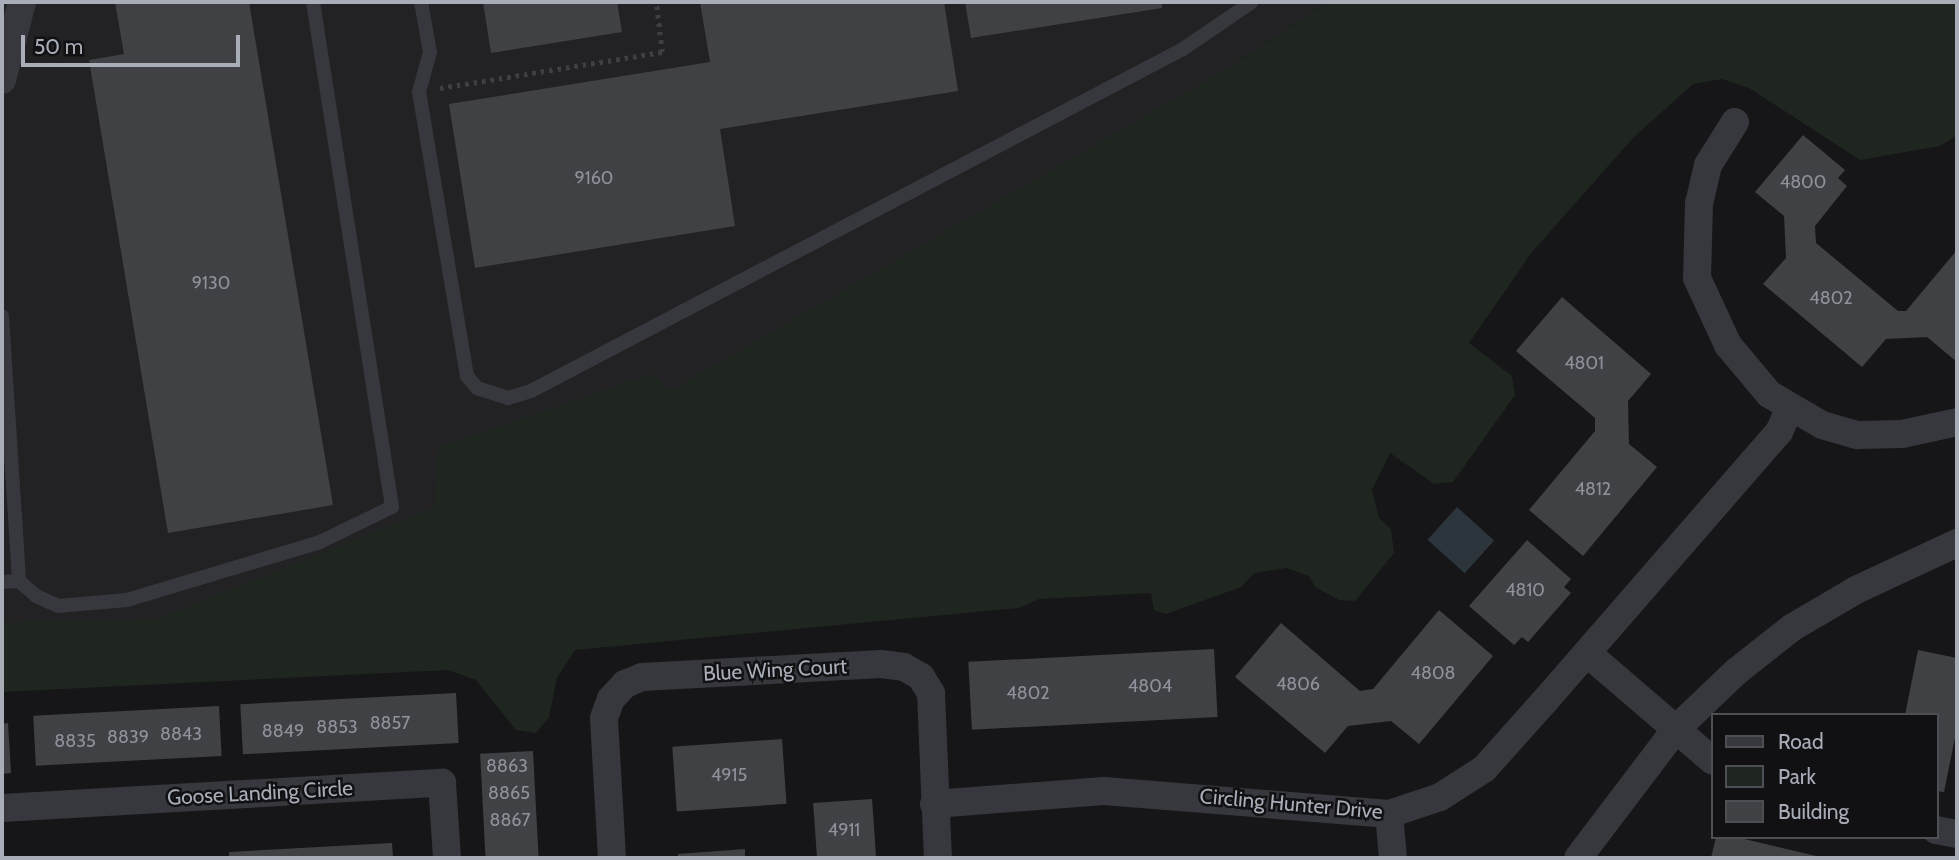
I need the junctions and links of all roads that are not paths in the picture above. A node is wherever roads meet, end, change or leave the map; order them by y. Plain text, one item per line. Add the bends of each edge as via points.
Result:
1 (22, 2) edge
2 (313, 2) edge
3 (421, 2) edge
4 (1252, 2) edge
5 (8, 38) edge
6 (2, 80) edge
7 (1735, 122) dead end
8 (2, 316) edge
9 (1790, 407) junction
10 (1957, 422) edge
11 (1957, 543) edge
12 (19, 581) junction
13 (2, 582) edge
14 (1587, 653) junction
15 (1675, 730) junction
16 (1710, 758) edge
17 (934, 804) junction
18 (2, 808) edge
19 (1389, 814) junction
20 (1938, 830) edge
21 (1957, 834) edge
22 (447, 858) edge
23 (612, 858) edge
24 (938, 858) edge
25 (1393, 858) edge
26 (1577, 858) edge

1 - 5 street
2 - 12 lane via 392,507 320,542 127,600 58,606
3 - 4 lane via 430,52 419,92 467,376 477,388 508,398 531,391 1183,49
5 - 6 street
7 - 9 street via 1708,165 1699,202 1697,278 1728,345 1769,394
8 - 12 lane
9 - 10 street via 1822,425 1858,435 1902,434
9 - 14 street, Circling Hunter Drive via 1779,432
11 - 15 street via 1915,559 1793,627
12 - 13 lane
14 - 15 street
14 - 19 street, Circling Hunter Drive via 1484,769 1440,797
15 - 16 street
15 - 26 street
17 - 19 street, Circling Hunter Drive via 1104,791
17 - 23 street, Blue Wing Court via 931,693 920,677 904,667 642,677 625,684 611,699 604,718
17 - 24 street, Blue Wing Court
18 - 22 street, Goose Landing Circle via 442,783
19 - 25 street
20 - 21 street

